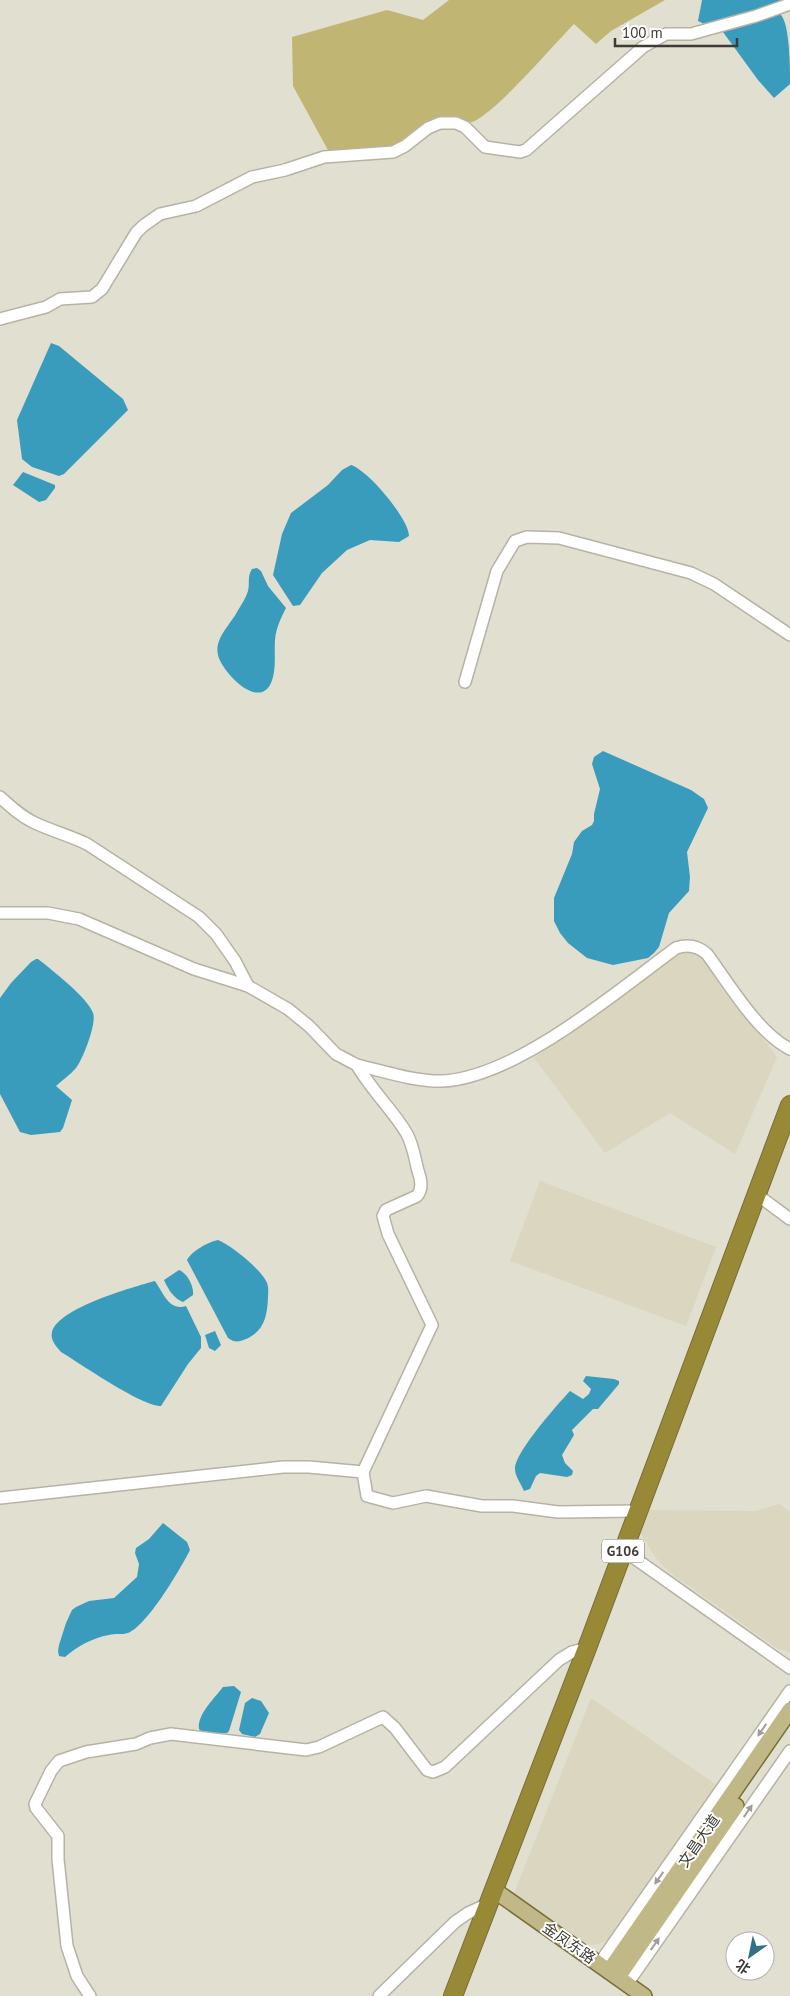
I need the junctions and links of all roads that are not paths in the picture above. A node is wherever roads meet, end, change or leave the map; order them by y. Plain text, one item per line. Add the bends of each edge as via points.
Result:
1 (790, 4) edge
2 (0, 319) edge
3 (790, 635) edge
4 (466, 682) dead end
5 (0, 797) edge
6 (0, 913) edge
7 (248, 986) junction
8 (790, 1049) edge
9 (357, 1066) junction
10 (790, 1105) edge
11 (756, 1194) junction
12 (790, 1218) edge
13 (363, 1472) junction
14 (0, 1498) edge
15 (638, 1511) junction
16 (623, 1550) junction
17 (587, 1648) junction
18 (790, 1668) edge
19 (790, 1690) edge
20 (790, 1710) edge
21 (790, 1729) edge
22 (790, 1750) edge
23 (491, 1897) junction
24 (613, 1974) junction
25 (90, 1996) edge
26 (379, 1996) edge
27 (453, 1996) edge
28 (644, 1996) edge

1 - 2 street via 691,34 660,36 520,152 486,147 465,127 443,122 428,128 393,152 324,158 252,177 196,206 160,214 143,226 95,295 60,299 46,307
3 - 4 street via 714,584 691,573 559,538 527,537 515,541 497,571
5 - 7 street via 29,820 87,844 190,911 216,934
6 - 7 street via 48,913 73,917 194,969
7 - 9 street via 288,1009 336,1054
8 - 9 street via 761,1026 707,954 686,946 676,948 533,1050 499,1066 454,1080 437,1081
9 - 13 street via 403,1129 412,1148 420,1177 420,1193 386,1210 383,1216 388,1234 432,1326
10 - 11 highway, G106
11 - 12 street
11 - 15 highway, G106
13 - 14 street via 283,1467
13 - 15 street via 367,1496 393,1503 426,1496 482,1506 558,1512
15 - 16 highway, G106
16 - 17 highway, G106
16 - 18 street
17 - 23 highway, G106
17 - 25 street via 560,1660 445,1767 433,1772 427,1770 383,1717 306,1750 171,1734 136,1744 86,1752 60,1761 51,1771 35,1804 58,1836 67,1946 77,1976
19 -> 24 street
20 - 24 main road, 文昌大道
21 - 24 main road, 文昌大道
24 -> 22 street
23 - 24 main road, 金凤东路
23 - 26 street via 455,1922
23 - 27 highway, G106
24 - 28 main road, 金凤东路

